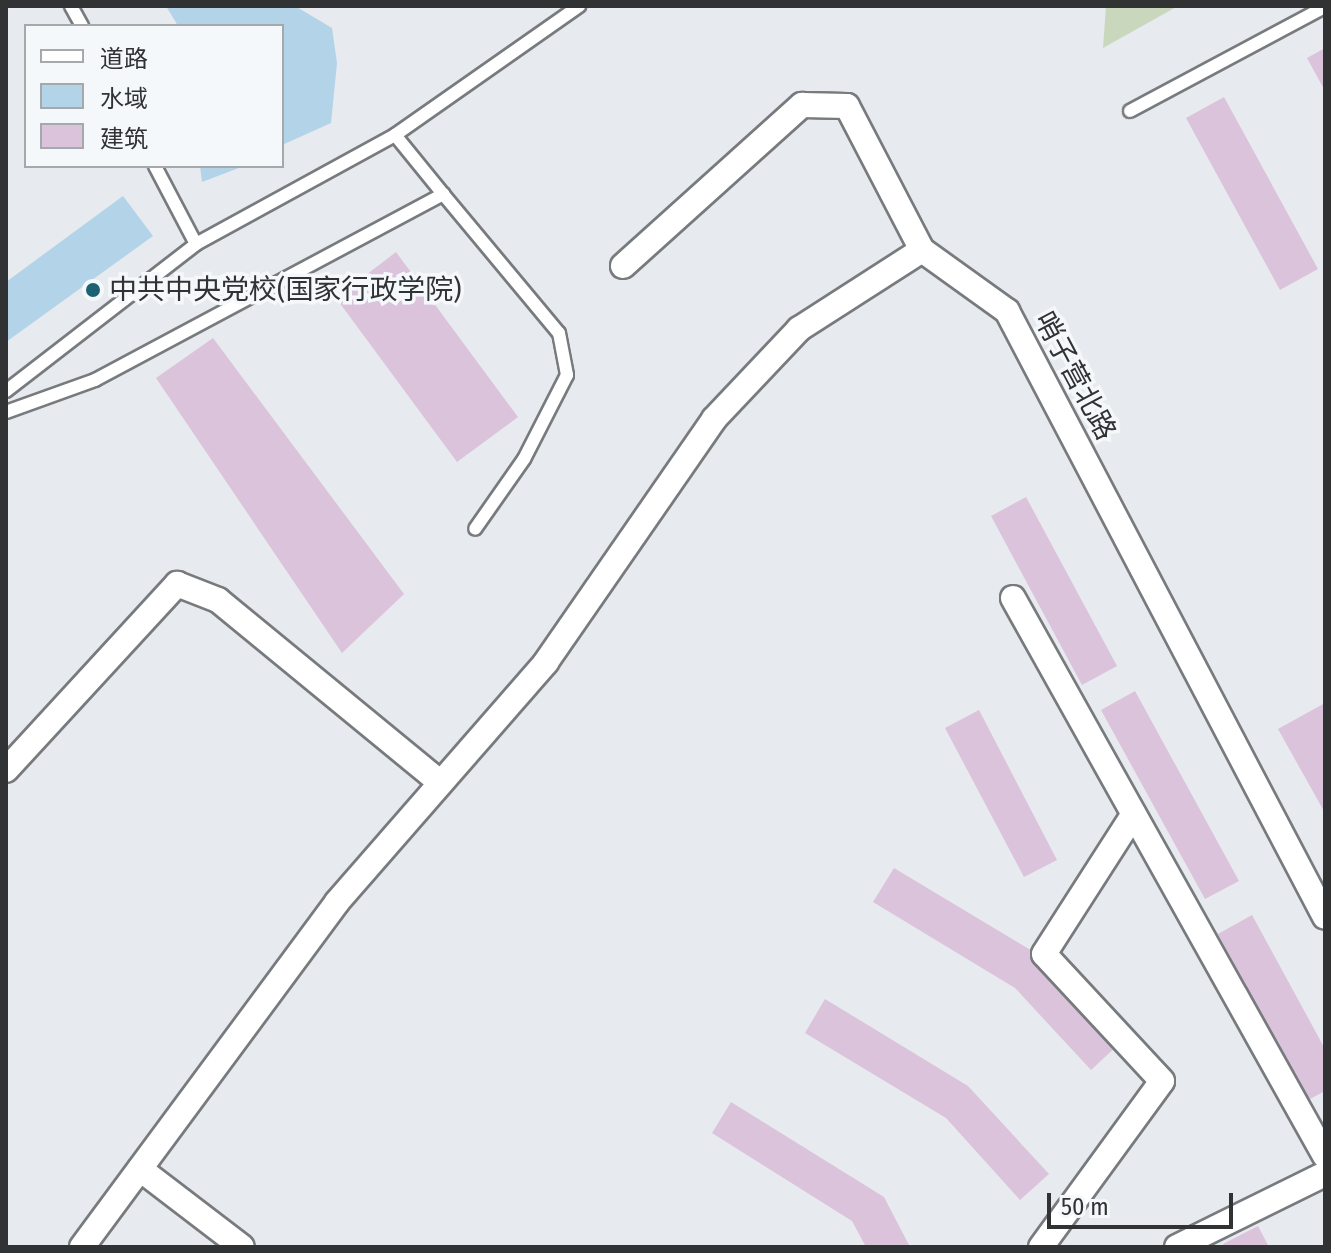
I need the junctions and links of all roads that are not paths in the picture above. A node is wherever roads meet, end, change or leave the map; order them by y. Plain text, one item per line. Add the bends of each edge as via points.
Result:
1 (71, 6) edge
2 (579, 6) edge
3 (1325, 7) edge
4 (81, 24) edge
5 (1130, 111) dead end
6 (395, 135) junction
7 (156, 168) edge
8 (443, 194) junction
9 (196, 244) junction
10 (922, 250) junction
11 (623, 266) dead end
12 (6, 391) edge
13 (6, 412) edge
14 (475, 529) dead end
15 (1013, 598) dead end
16 (6, 770) edge
17 (441, 783) junction
18 (1134, 814) junction
19 (1325, 917) edge
20 (1325, 1156) edge
21 (140, 1169) junction
22 (1325, 1174) edge
23 (82, 1247) edge
24 (242, 1247) edge
25 (1041, 1247) edge
26 (1177, 1247) edge

1 - 4 lane
2 - 6 lane
3 - 5 lane
6 - 8 lane
6 - 9 lane
7 - 9 lane
8 - 13 lane via 95,380
8 - 14 lane via 559,333 567,375 524,459
9 - 12 lane
10 - 11 street, 哨子营北路 via 847,106 802,105
10 - 17 street via 799,329 714,419 546,662
10 - 19 street, 哨子营北路 via 1007,311
15 - 18 street
16 - 17 street via 177,584 218,600
17 - 21 street via 337,902
18 - 20 street
18 - 25 street via 1044,954 1162,1081
21 - 23 street
21 - 24 street
22 - 26 street

